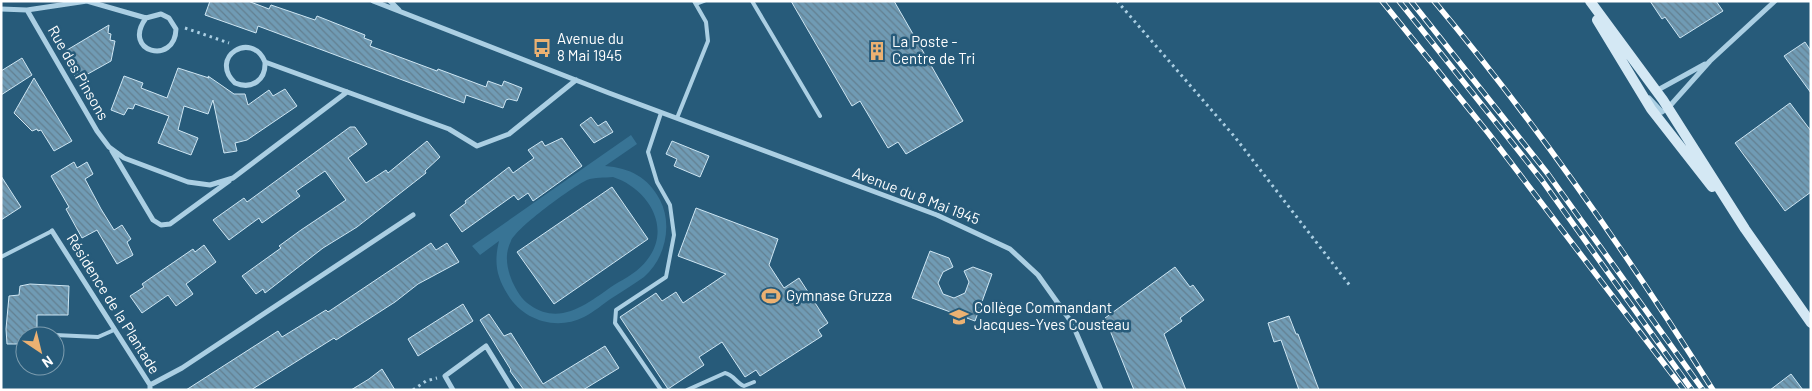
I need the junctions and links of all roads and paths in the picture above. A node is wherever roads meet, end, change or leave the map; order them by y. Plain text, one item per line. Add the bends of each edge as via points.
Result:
1 (372, 1) edge
2 (390, 1) edge
3 (704, 1) edge
4 (752, 1) edge
5 (1117, 1) edge
6 (1585, 1) edge
7 (1590, 1) edge
8 (1775, 1) edge
9 (695, 3) edge
10 (1, 10) edge
11 (28, 10) junction
12 (402, 12) junction
13 (146, 18) junction
14 (174, 24) junction
15 (241, 48) junction
16 (1710, 61) junction
17 (265, 62) junction
18 (576, 80) junction
19 (1637, 85) junction
20 (1656, 90) junction
21 (347, 92) junction
22 (1665, 110) junction
23 (661, 113) junction
24 (820, 116) dead end
25 (677, 118) junction
26 (1667, 131) junction
27 (109, 148) junction
28 (233, 178) junction
29 (413, 215) dead end
30 (1745, 229) junction
31 (52, 230) joint
32 (1, 257) edge
33 (1351, 287) dead end
34 (1811, 323) edge
35 (114, 330) junction
36 (65, 335) edge
37 (445, 376) junction
38 (754, 382) dead end
39 (150, 388) edge
40 (413, 390) edge
41 (454, 390) edge
42 (513, 390) edge
43 (661, 390) edge
44 (686, 390) edge
45 (1101, 390) edge

1 - 12 street, Avenue du 8 Mai 1945
2 - 12 street
3 - 9 lane
4 - 24 lane
5 - 33 path via 1234,136
6 - 19 main road
7 - 20 main road
8 - 16 street
9 - 25 lane via 706,22 708,41
10 - 11 street
11 - 13 street via 87,2
11 - 27 street, Rue des Pinsons
12 - 18 street, Avenue du 8 Mai 1945
13 - 14 street via 161,14
13 - 14 street via 139,27 139,37 148,50 156,52 173,44 176,36
14 - 15 path
15 - 17 street via 255,49
15 - 17 street via 232,52 227,62 227,72 235,83 248,86 256,83 263,77
16 - 20 street
16 - 22 street
17 - 21 street
18 - 21 street via 509,134 477,146 449,129
18 - 23 street, Avenue du 8 Mai 1945
19 - 22 street
19 - 26 main road
20 - 22 main road
21 - 28 street, Rue des Pinsons
22 - 26 street
22 - 30 main road
23 - 25 street, Avenue du 8 Mai 1945
23 - 43 lane via 648,152 657,182 670,205 674,235 666,278 616,310 614,316 615,323
25 - 45 street, Avenue du 8 Mai 1945 via 937,215 1010,248 1038,275 1072,323
26 - 30 main road
27 - 28 street, Rue des Pinsons via 124,158 188,182 210,185
27 - 28 street, Rue des Pinsons via 153,220 161,225 170,224
29 - 39 street
30 - 34 main road
31 - 32 lane, Résidence de la Plantade
31 - 35 street, Résidence de la Plantade
35 - 36 lane via 98,337
35 - 39 street, Résidence de la Plantade
37 - 40 path via 426,381
37 - 41 street
37 - 42 street via 486,346
38 - 44 lane via 744,386 731,374 725,373

